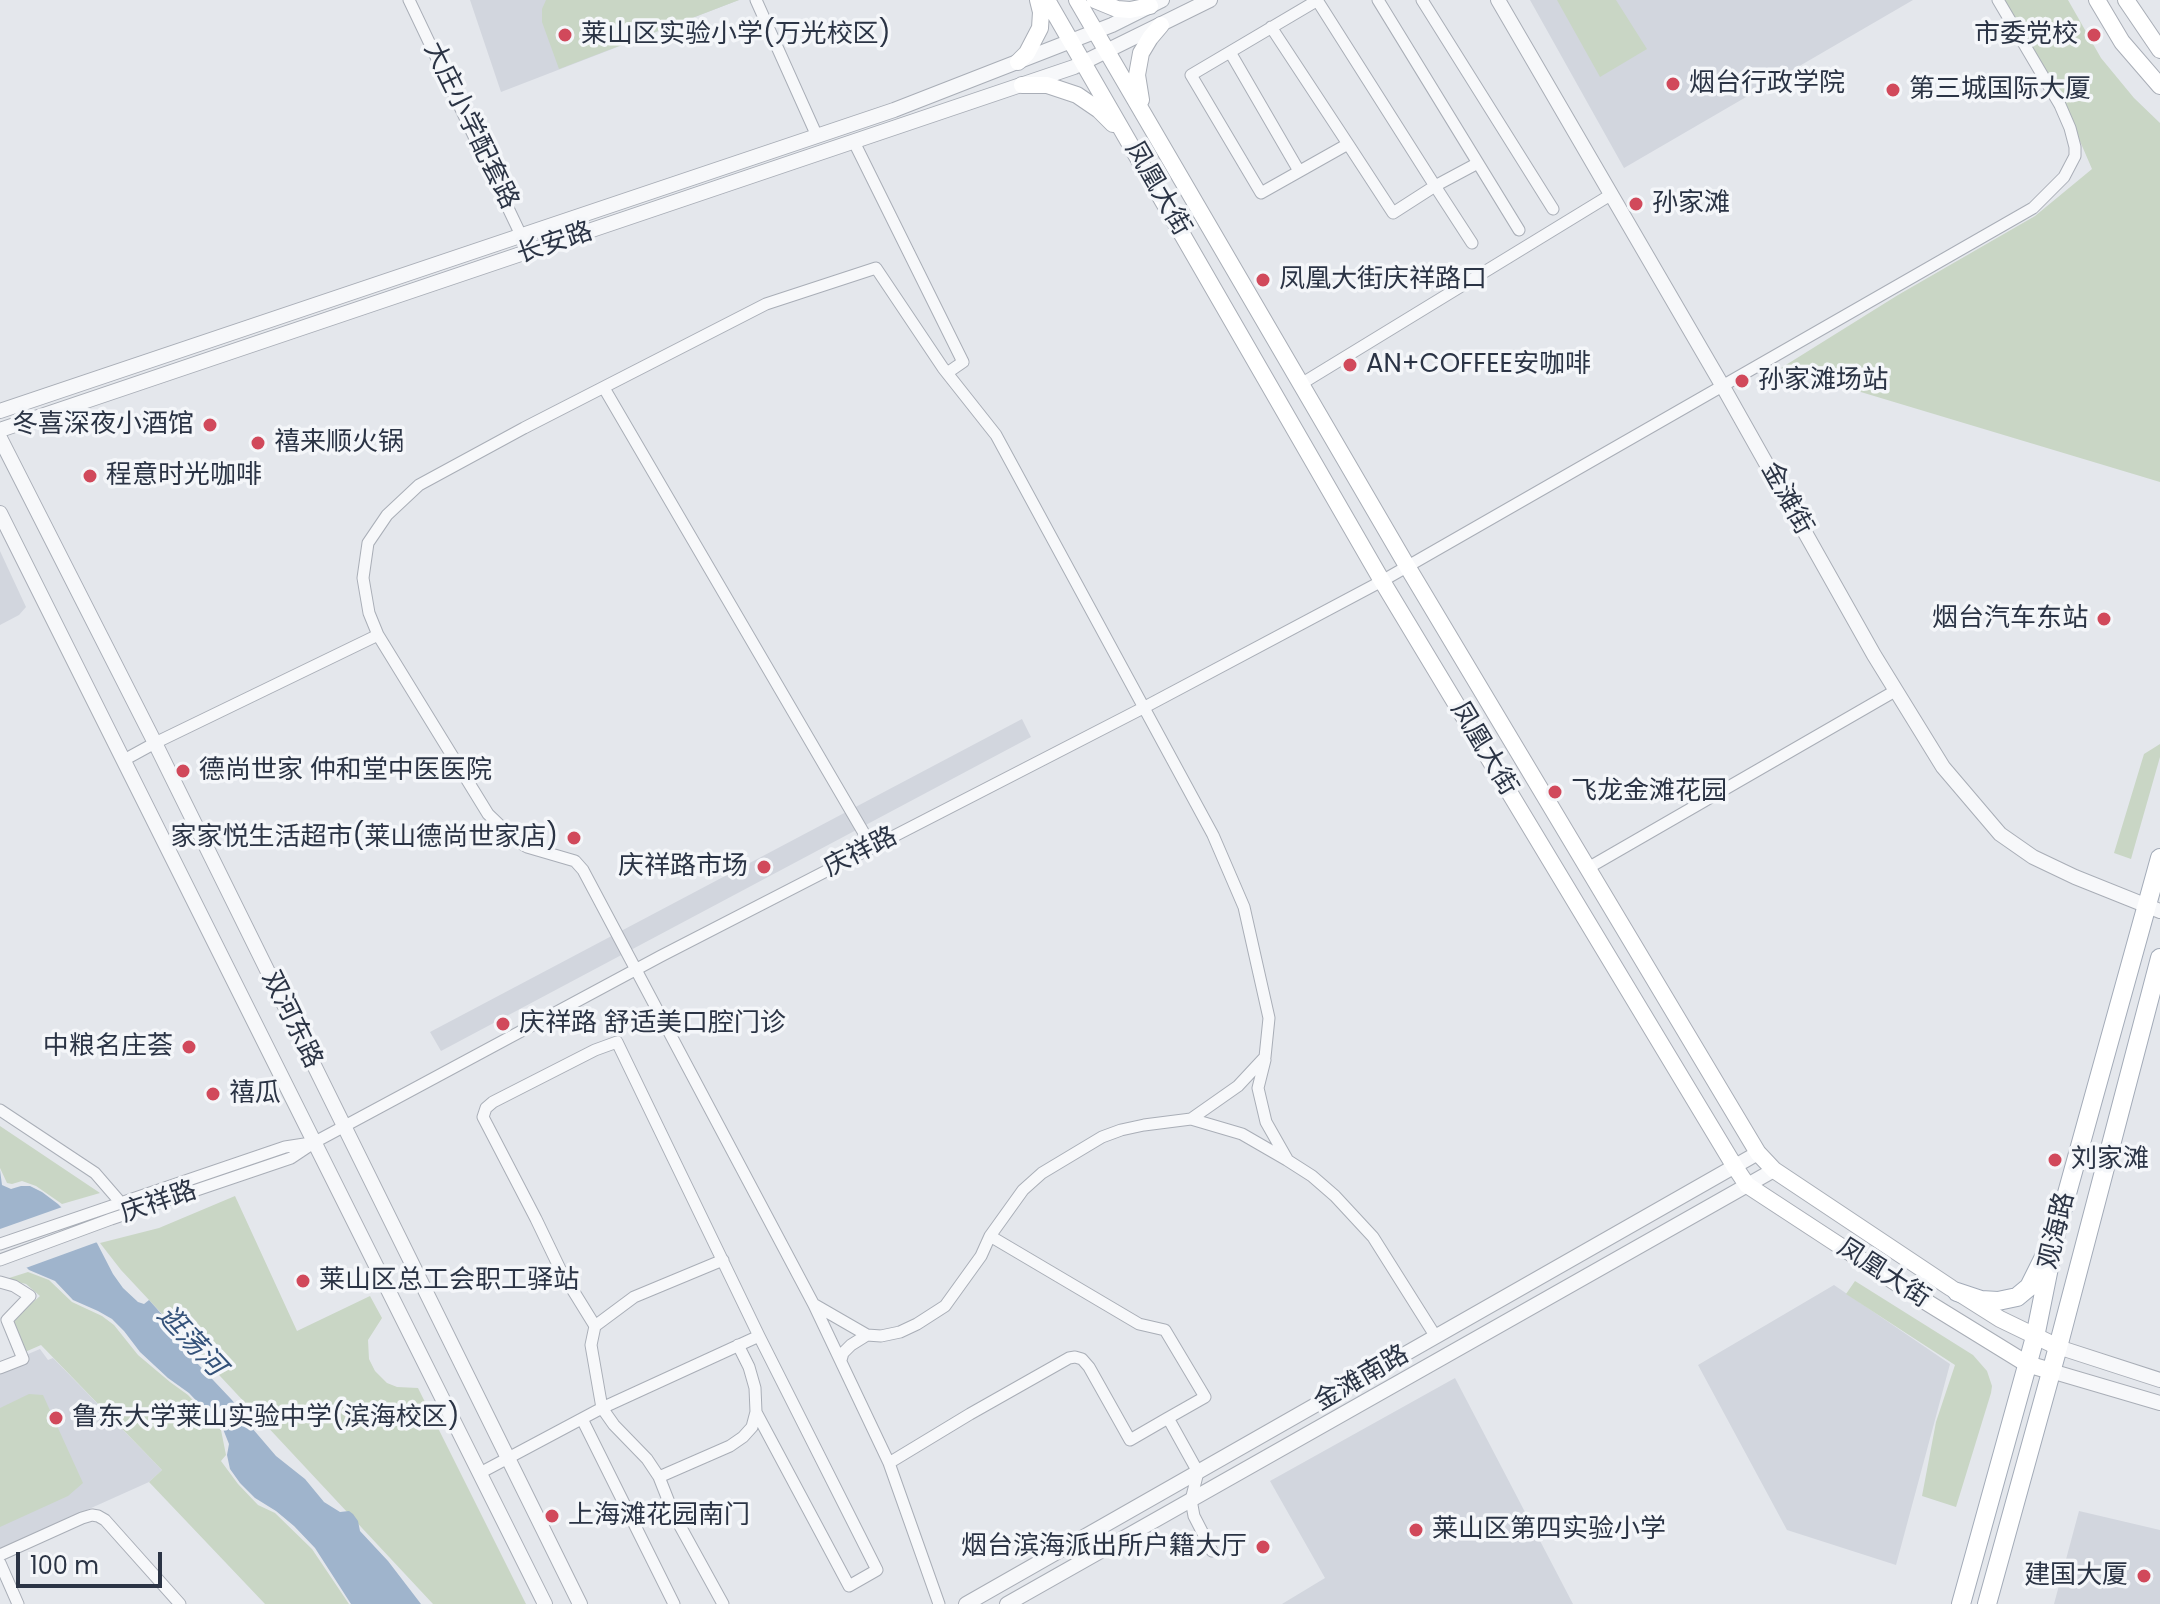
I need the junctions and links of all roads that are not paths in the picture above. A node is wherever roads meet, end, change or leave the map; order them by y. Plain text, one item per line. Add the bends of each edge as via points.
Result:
1 (409, 0) edge
2 (756, 0) edge
3 (1038, 0) edge
4 (1047, 0) edge
5 (1077, 0) edge
6 (1095, 0) edge
7 (1210, 0) edge
8 (1317, 0) edge
9 (1378, 0) edge
10 (1422, 0) edge
11 (1498, 0) edge
12 (1998, 0) edge
13 (2097, 0) edge
14 (2126, 0) edge
15 (1156, 3) edge
16 (1161, 25) junction
17 (1271, 27) junction
18 (1095, 31) junction
19 (1071, 41) junction
20 (2160, 50) edge
21 (1108, 52) junction
22 (1230, 52) junction
23 (1018, 62) junction
24 (1084, 63) junction
25 (1022, 85) junction
26 (2160, 86) edge
27 (1145, 117) junction
28 (1126, 135) junction
29 (817, 136) junction
30 (854, 142) junction
31 (1348, 144) junction
32 (1478, 163) junction
33 (1299, 171) junction
34 (1435, 186) junction
35 (1612, 194) junction
36 (1553, 209) dead end
37 (1519, 230) dead end
38 (522, 235) junction
39 (1472, 243) dead end
40 (529, 252) junction
41 (947, 373) junction
42 (1301, 384) junction
43 (1722, 385) junction
44 (604, 388) junction
45 (0, 411) edge
46 (1323, 422) junction
47 (0, 430) edge
48 (1296, 430) junction
49 (0, 438) edge
50 (0, 513) edge
51 (1407, 566) junction
52 (1382, 581) junction
53 (378, 635) junction
54 (1895, 691) junction
55 (1143, 708) junction
56 (1495, 713) junction
57 (1471, 729) junction
58 (155, 743) junction
59 (124, 760) junction
60 (872, 847) junction
61 (2160, 858) edge
62 (1588, 868) junction
63 (2154, 907) edge
64 (2160, 958) edge
65 (636, 970) junction
66 (1265, 1057) junction
67 (1717, 1085) junction
68 (1696, 1102) junction
69 (0, 1110) edge
70 (1191, 1119) junction
71 (344, 1128) junction
72 (315, 1142) junction
73 (1758, 1153) junction
74 (1287, 1160) junction
75 (1735, 1167) junction
76 (1774, 1170) junction
77 (1747, 1185) junction
78 (121, 1203) junction
79 (2056, 1233) junction
80 (1616, 1234) junction
81 (990, 1236) junction
82 (0, 1244) edge
83 (1626, 1252) junction
84 (0, 1260) edge
85 (723, 1260) junction
86 (0, 1282) edge
87 (1957, 1292) junction
88 (814, 1305) junction
89 (595, 1326) junction
90 (867, 1335) junction
91 (759, 1336) junction
92 (1436, 1337) junction
93 (2035, 1337) junction
94 (738, 1345) junction
95 (2058, 1347) junction
96 (841, 1360) junction
97 (2027, 1364) junction
98 (0, 1368) edge
99 (2051, 1371) junction
100 (2160, 1380) edge
101 (2160, 1403) edge
102 (602, 1408) junction
103 (756, 1412) junction
104 (1168, 1418) junction
105 (582, 1419) junction
106 (508, 1458) junction
107 (889, 1463) junction
108 (1198, 1472) junction
109 (480, 1473) junction
110 (659, 1477) junction
111 (1191, 1500) junction
112 (1212, 1551) dead end
113 (0, 1555) edge
114 (0, 1563) edge
115 (18, 1604) edge
116 (180, 1604) edge
117 (545, 1604) edge
118 (580, 1604) edge
119 (674, 1604) edge
120 (723, 1604) edge
121 (939, 1604) edge
122 (966, 1604) edge
123 (1007, 1604) edge
124 (1961, 1604) edge
125 (1987, 1604) edge

1 - 38 street, 大庄小学配套路
2 - 29 street
3 - 23 main road via 1040,28
4 - 19 main road, 凤凰大街
5 - 18 main road, 凤凰大街
6 - 15 main road via 1130,10
7 - 16 street, 长安路
8 - 17 street
8 - 34 street
9 - 32 street
10 - 36 street
11 - 35 street, 金滩街
12 - 43 street, 庆祥路 via 2070,128 2075,156 2064,177 2033,208
13 - 26 main road via 2122,42
14 - 20 main road
15 - 18 street, 长安路
16 - 21 street, 长安路
16 - 27 main road via 1141,53 1137,75
17 - 22 street
17 - 31 street
18 - 19 street, 长安路
18 - 21 main road, 凤凰大街
19 - 23 street, 长安路
19 - 24 main road, 凤凰大街
21 - 24 street, 长安路
21 - 27 main road, 凤凰大街
22 - 33 street
22 - 33 street via 1191,75 1261,193
23 - 29 street, 长安路
24 - 25 street, 长安路
24 - 28 main road, 凤凰大街
25 - 28 main road via 1047,85 1077,95
25 - 30 street, 长安路
27 - 42 main road, 凤凰大街
28 - 48 main road, 凤凰大街
29 - 38 street, 长安路
30 - 40 street, 长安路
30 - 41 street via 963,362
31 - 33 street
31 - 34 street via 1393,213
32 - 34 street
32 - 37 street
34 - 39 street
35 - 42 street
35 - 43 street, 金滩街
38 - 40 street, 大庄小学配套路
38 - 45 street, 长安路
40 - 47 street, 长安路
41 - 44 street via 876,268 766,304
41 - 55 street via 996,435
42 - 46 main road, 凤凰大街
43 - 51 street, 庆祥路
43 - 54 street, 金滩街
44 - 53 street via 419,485 387,515 368,543 363,578
44 - 60 street
46 - 48 main road via 1335,454 1329,461 1315,456
46 - 51 main road, 凤凰大街
48 - 52 main road, 凤凰大街
49 - 58 street, 双河东路
50 - 59 street, 双河东路
51 - 52 street, 庆祥路
51 - 56 main road, 凤凰大街
52 - 55 street, 庆祥路
52 - 57 main road, 凤凰大街
53 - 58 street
53 - 65 street via 488,814 527,847 575,861
54 - 62 street
54 - 63 street, 金滩街 via 1943,767 2000,834 2075,877
55 - 60 street, 庆祥路
55 - 66 street via 1213,835 1244,907 1269,1018
56 - 57 main road via 1481,696 1467,692 1460,702
56 - 62 main road, 凤凰大街
57 - 68 main road, 凤凰大街
58 - 59 street
58 - 71 street, 双河东路
59 - 72 street, 双河东路
60 - 65 street, 庆祥路
61 - 63 main road, 观海路
62 - 67 main road, 凤凰大街
63 - 79 main road, 观海路
64 - 95 main road, 观海路
65 - 71 street, 庆祥路
65 - 88 street
66 - 70 street via 1238,1086
66 - 74 street via 1260,1099
67 - 68 main road via 1702,1067 1686,1068
67 - 73 main road, 凤凰大街
68 - 75 main road, 凤凰大街
69 - 78 street via 95,1173
70 - 74 street via 1242,1134
70 - 81 street via 1102,1137 1042,1173
71 - 72 street, 庆祥路
71 - 106 street, 双河东路
72 - 78 street, 庆祥路 via 285,1147
72 - 84 street, 庆祥路 via 291,1158
72 - 109 street, 双河东路
73 - 75 street, 金滩南路
73 - 76 main road, 凤凰大街
74 - 92 street via 1335,1196 1373,1237
75 - 77 main road, 凤凰大街
75 - 80 street, 金滩南路
76 - 77 street, 金滩南路
76 - 87 main road, 凤凰大街
77 - 83 street, 金滩南路
77 - 97 main road, 凤凰大街
78 - 82 street, 庆祥路
79 - 87 main road via 2029,1287 2017,1297 1981,1300
79 - 93 main road, 观海路
80 - 83 street
80 - 92 street, 金滩南路
81 - 90 street via 945,1306 900,1332
81 - 104 street via 1139,1324 1165,1330 1205,1397
83 - 111 street, 金滩南路
85 - 89 street via 634,1297
85 - 89 street via 617,1042 519,1088 493,1102 483,1117
85 - 91 street
86 - 98 street via 30,1296 7,1320 23,1359
87 - 93 main road, 凤凰大街
88 - 90 street
88 - 96 street
89 - 102 street via 591,1345
90 - 96 street
91 - 94 street
91 - 103 street via 877,1570 849,1586
92 - 108 street, 金滩南路
93 - 95 main road, 凤凰大街
93 - 97 main road, 观海路
94 - 102 street
94 - 103 street via 755,1388
95 - 99 main road, 观海路
95 - 100 street
96 - 107 street
97 - 99 main road, 凤凰大街
97 - 124 main road, 观海路
99 - 101 street
99 - 125 main road, 观海路
102 - 105 street
102 - 110 street
103 - 110 street via 752,1427 730,1446
104 - 107 street via 1130,1440 1089,1367 1075,1357
104 - 108 street
105 - 106 street
105 - 119 street
106 - 109 street
106 - 118 street, 双河东路
107 - 121 street
108 - 111 street
108 - 122 street, 金滩南路
109 - 117 street, 双河东路
110 - 120 street
111 - 112 street
111 - 123 street, 金滩南路
113 - 116 street via 82,1518 98,1516
114 - 115 street

